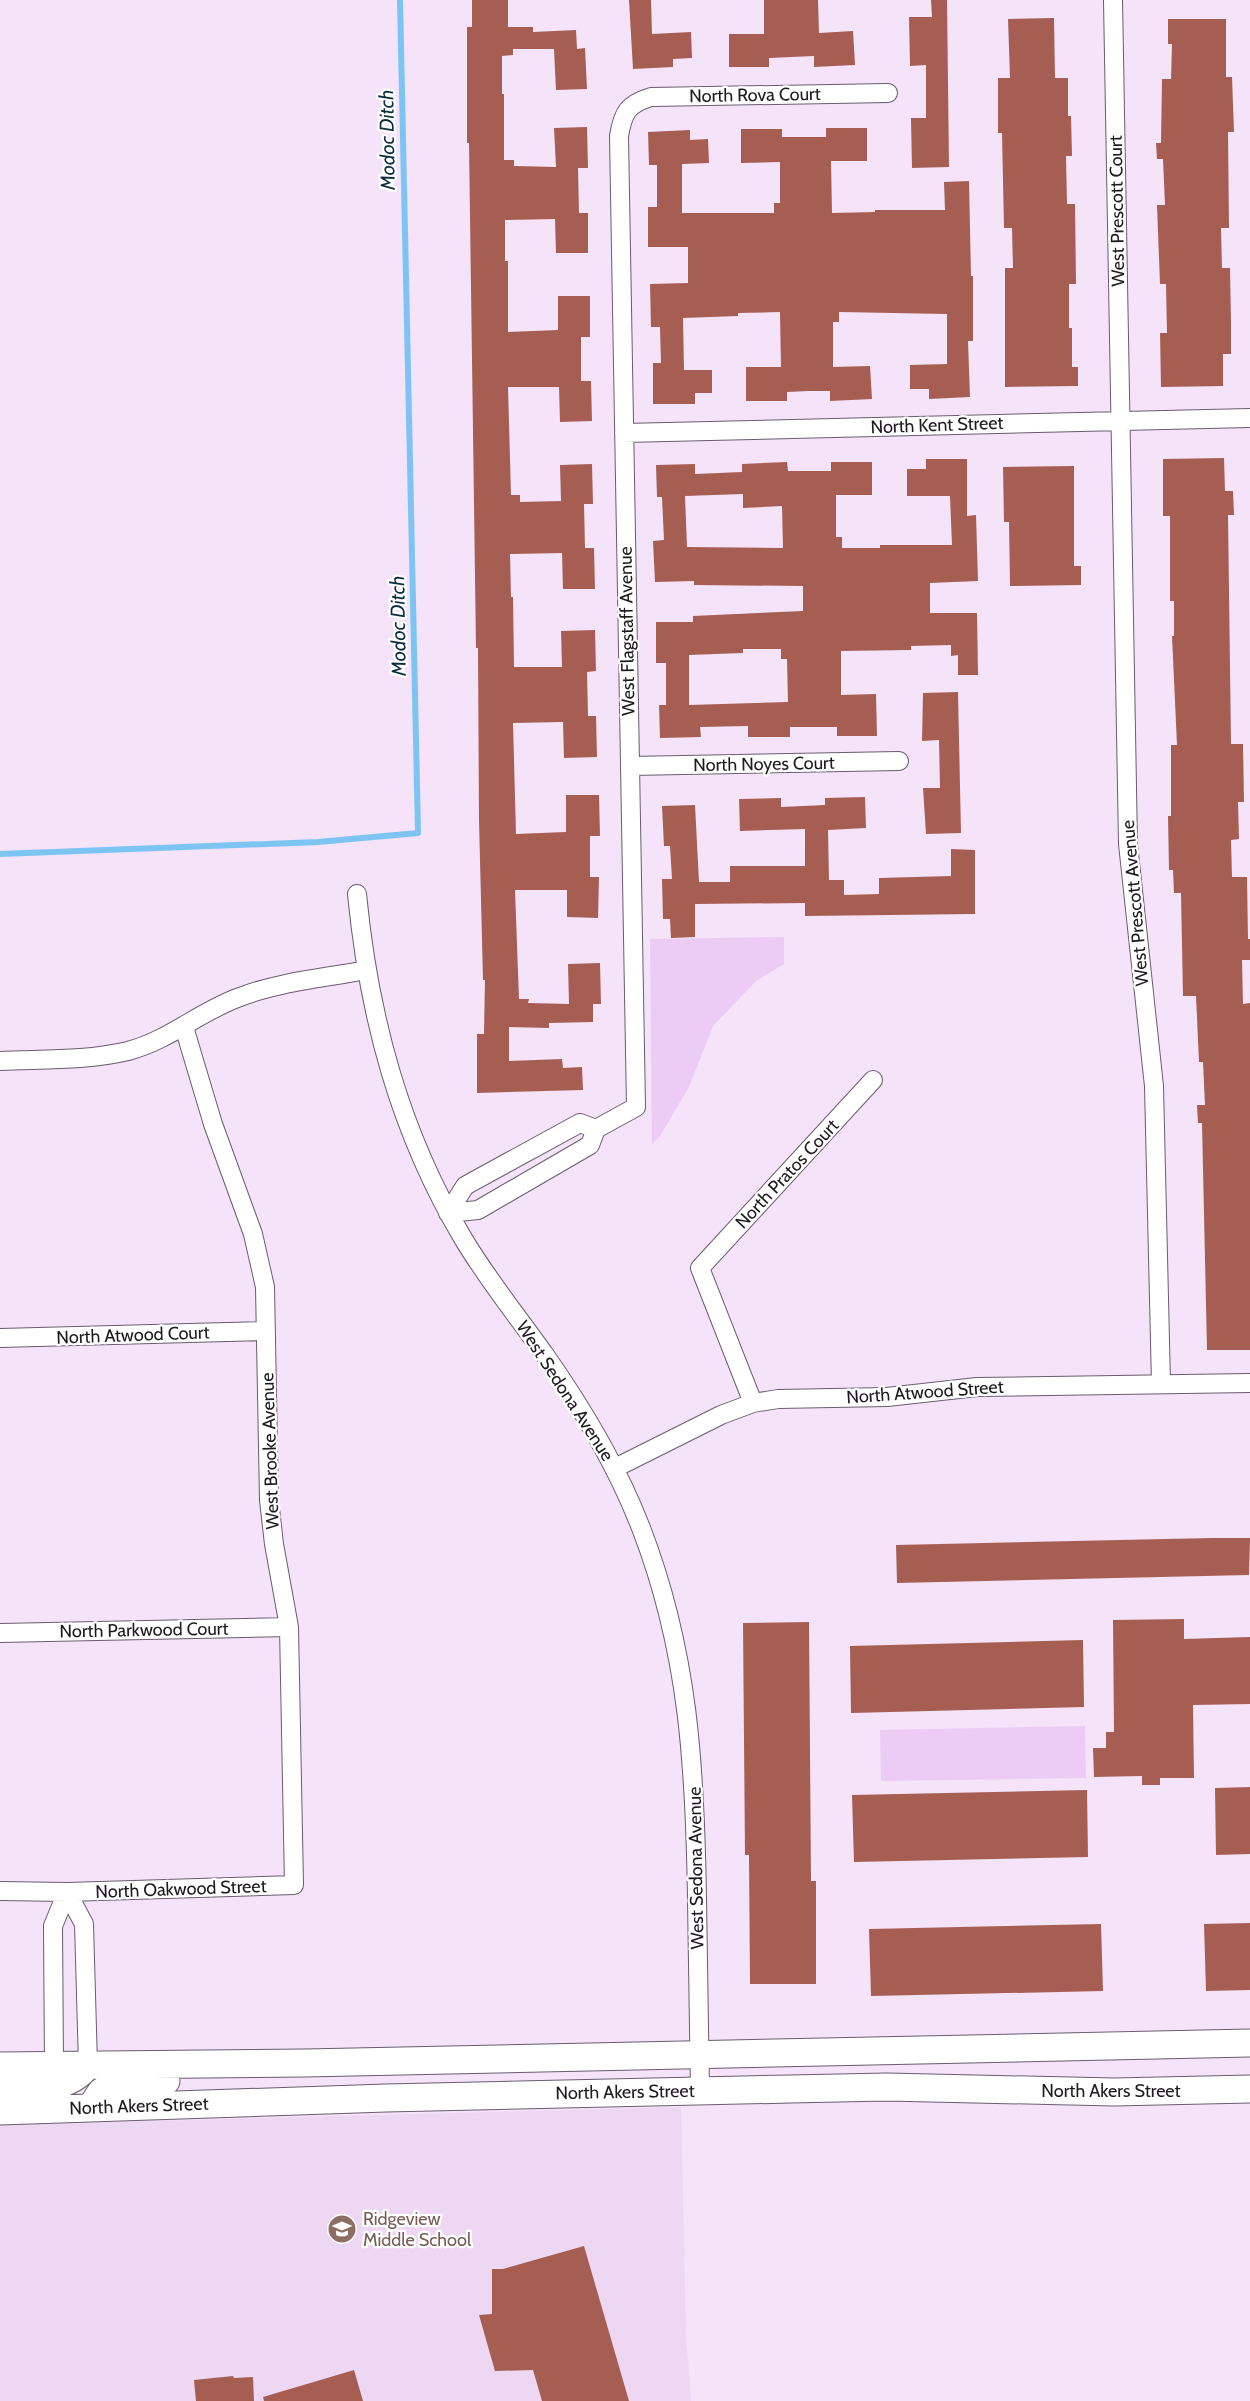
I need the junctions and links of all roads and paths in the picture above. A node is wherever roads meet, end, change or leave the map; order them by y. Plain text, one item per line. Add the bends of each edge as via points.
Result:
1 (1113, 0) edge
2 (888, 93) dead end
3 (626, 111) joint
4 (1250, 418) edge
5 (1121, 422) junction
6 (624, 433) junction
7 (899, 761) dead end
8 (630, 766) junction
9 (357, 894) dead end
10 (366, 970) junction
11 (183, 1027) junction
12 (0, 1060) edge
13 (873, 1080) dead end
14 (596, 1129) junction
15 (448, 1213) junction
16 (266, 1331) junction
17 (0, 1338) edge
18 (1250, 1383) edge
19 (1161, 1384) junction
20 (753, 1403) junction
21 (615, 1468) junction
22 (289, 1627) junction
23 (0, 1633) edge
24 (294, 1886) joint
25 (0, 1891) edge
26 (67, 1892) junction
27 (1250, 2043) edge
28 (700, 2054) junction
29 (305, 2063) junction
30 (54, 2065) junction
31 (88, 2065) junction
32 (0, 2066) edge
33 (0, 2088) edge
34 (1250, 2089) edge
35 (700, 2091) junction
36 (91, 2107) junction
37 (0, 2111) edge

1 - 5 street, West Prescott Court
2 - 3 street, North Rova Court via 651,97
3 - 6 street, West Flagstaff Avenue via 619,136
4 - 5 street, North Kent Street
5 - 6 street, North Kent Street
5 - 19 street, West Prescott Avenue via 1128,844 1154,1086
6 - 8 street, West Flagstaff Avenue
7 - 8 street, North Noyes Court
8 - 14 street, West Flagstaff Avenue via 636,1107
9 - 10 street, West Sedona Avenue
10 - 11 street via 241,996
10 - 15 street, West Sedona Avenue via 395,1089
11 - 12 street via 146,1045 95,1058
11 - 16 street, West Brooke Avenue via 253,1234 265,1287
13 - 20 street, North Pratos Court via 700,1269
14 - 15 street, West Flagstaff Avenue via 590,1145 478,1210
14 - 15 street, West Flagstaff Avenue via 580,1123 472,1182 465,1186
15 - 21 street, West Sedona Avenue via 569,1391
16 - 17 street, North Atwood Court
16 - 22 street, West Brooke Avenue via 269,1500
18 - 19 street, North Atwood Street
19 - 20 street, North Atwood Street via 961,1388 907,1396
20 - 21 street, North Atwood Street
21 - 28 street, West Sedona Avenue via 663,1592 687,1700 696,1810
22 - 23 street, North Parkwood Court
22 - 24 street, West Brooke Avenue
24 - 26 street, North Oakwood Street
25 - 26 street, North Oakwood Street
26 - 30 street via 53,1926
26 - 31 street via 84,1924
27 - 28 main road, North Akers Street
28 - 29 main road, North Akers Street
28 - 35 street, West Sedona Avenue
29 - 31 main road, North Akers Street
29 - 36 main road via 262,2076 114,2084 101,2092
30 - 31 main road, North Akers Street
30 - 32 main road, North Akers Street
31 - 33 main road via 79,2077 62,2085
34 - 35 main road, North Akers Street via 1114,2092 887,2087
35 - 36 main road, North Akers Street
36 - 37 main road, North Akers Street

